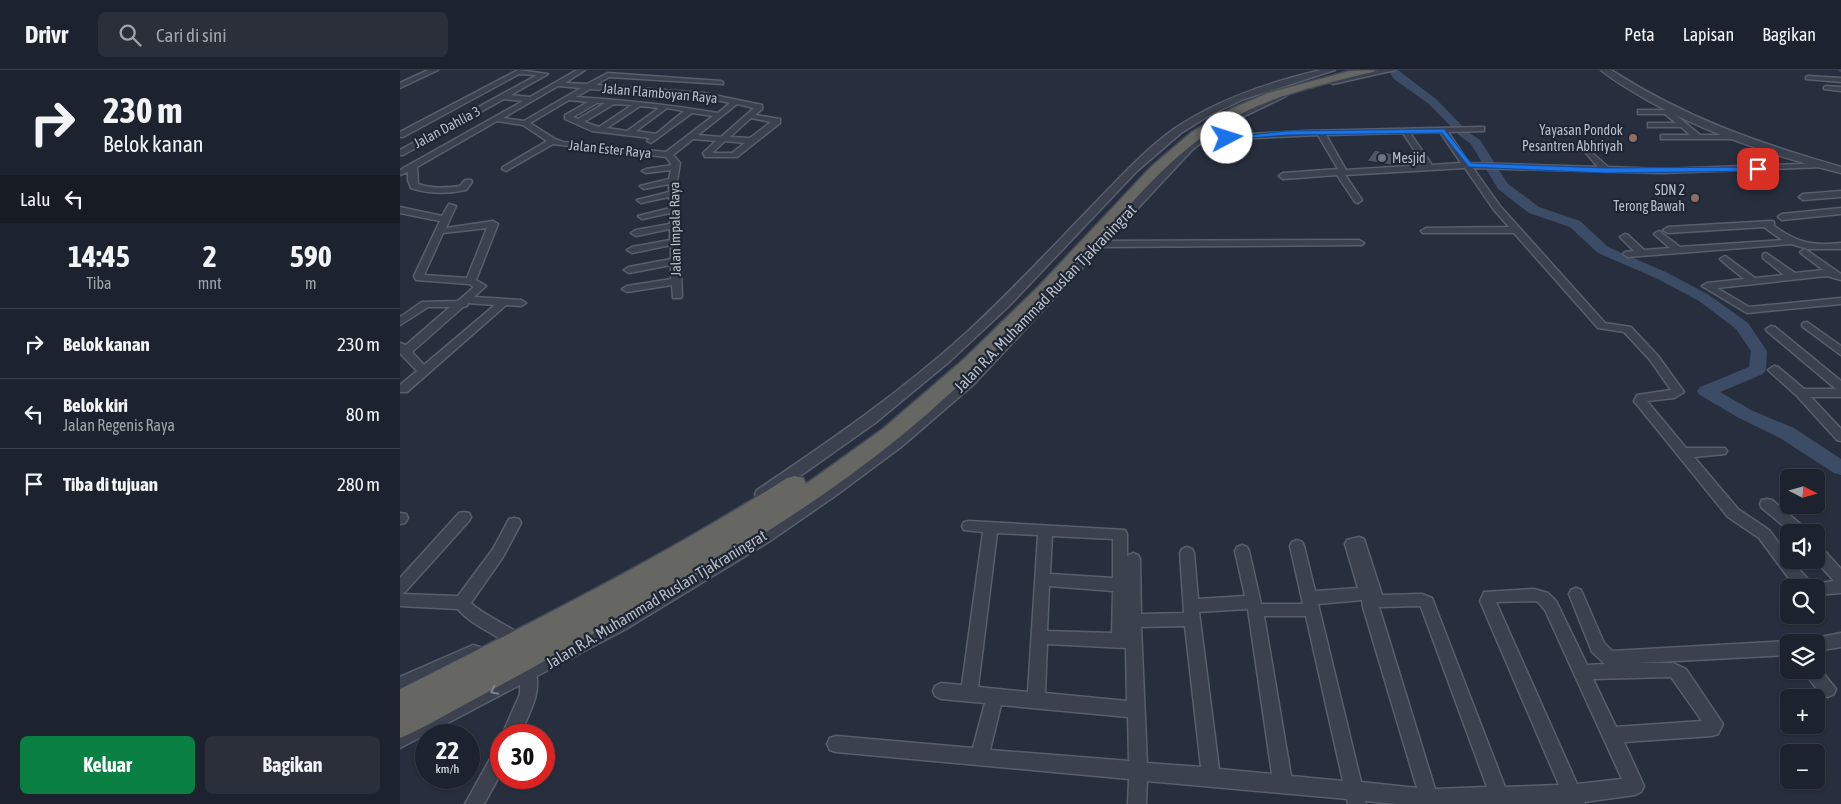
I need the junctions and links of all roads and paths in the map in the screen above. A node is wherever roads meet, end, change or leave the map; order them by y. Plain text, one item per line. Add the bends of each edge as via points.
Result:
1 (434, 70) edge
2 (582, 70) edge
3 (1331, 70) edge
4 (1346, 70) edge
5 (1369, 70) edge
6 (1390, 70) edge
7 (1605, 70) edge
8 (1818, 73) dead end
9 (1841, 75) edge
10 (1808, 78) dead end
11 (1841, 80) edge
12 (557, 84) junction
13 (400, 86) edge
14 (587, 86) junction
15 (1826, 88) dead end
16 (1841, 89) edge
17 (657, 92) junction
18 (475, 95) junction
19 (704, 95) junction
20 (502, 97) junction
21 (567, 98) junction
22 (531, 99) junction
23 (595, 100) junction
24 (738, 101) junction
25 (612, 102) junction
26 (459, 104) junction
27 (639, 104) junction
28 (666, 106) junction
29 (485, 107) junction
30 (692, 110) junction
31 (1641, 112) dead end
32 (719, 115) junction
33 (750, 116) junction
34 (498, 119) junction
35 (579, 122) junction
36 (525, 123) junction
37 (1651, 125) dead end
38 (1683, 125) junction
39 (1480, 129) dead end
40 (600, 130) junction
41 (1444, 131) junction
42 (1405, 132) junction
43 (630, 133) junction
44 (1321, 133) junction
45 (400, 135) edge
46 (657, 136) junction
47 (1204, 136) junction
48 (692, 137) junction
49 (1664, 137) dead end
50 (1698, 137) junction
51 (1737, 137) junction
52 (723, 139) junction
53 (552, 141) junction
54 (752, 141) junction
55 (404, 148) edge
56 (441, 150) junction
57 (637, 151) junction
58 (400, 152) edge
59 (1590, 153) dead end
60 (668, 155) junction
61 (675, 165) junction
62 (1469, 165) junction
63 (1824, 165) junction
64 (413, 166) junction
65 (1429, 167) junction
66 (506, 169) dead end
67 (1606, 170) junction
68 (1841, 170) edge
69 (646, 171) dead end
70 (1341, 171) junction
71 (400, 173) edge
72 (1306, 174) junction
73 (1283, 176) dead end
74 (673, 181) junction
75 (468, 182) dead end
76 (400, 183) edge
77 (1310, 183) dead end
78 (414, 186) junction
79 (644, 186) dead end
80 (674, 194) junction
81 (1841, 194) edge
82 (1803, 197) dead end
83 (641, 200) dead end
84 (1358, 200) dead end
85 (452, 206) dead end
86 (400, 210) edge
87 (674, 210) junction
88 (1841, 211) edge
89 (642, 216) dead end
90 (1782, 217) dead end
91 (445, 219) junction
92 (674, 226) junction
93 (1516, 230) junction
94 (441, 231) junction
95 (1426, 231) dead end
96 (636, 233) dead end
97 (1625, 237) dead end
98 (674, 242) junction
99 (1790, 242) junction
100 (1359, 243) dead end
101 (1098, 244) junction
102 (1841, 246) edge
103 (632, 250) dead end
104 (1678, 250) junction
105 (1805, 252) dead end
106 (1642, 253) junction
107 (1628, 254) dead end
108 (1766, 256) dead end
109 (1725, 259) dead end
110 (674, 261) junction
111 (629, 270) dead end
112 (1837, 275) edge
113 (1792, 276) junction
114 (1751, 280) junction
115 (676, 281) junction
116 (471, 282) junction
117 (628, 289) dead end
118 (676, 296) dead end
119 (464, 302) junction
120 (504, 302) junction
121 (1841, 302) edge
122 (521, 303) dead end
123 (400, 322) edge
124 (1807, 325) dead end
125 (1771, 329) dead end
126 (403, 348) edge
127 (1841, 352) edge
128 (1774, 370) dead end
129 (424, 371) junction
130 (1841, 387) edge
131 (404, 389) dead end
132 (1801, 393) junction
133 (1841, 393) edge
134 (1841, 437) edge
135 (1721, 451) dead end
136 (1684, 452) junction
137 (1767, 504) dead end
138 (464, 517) dead end
139 (514, 523) dead end
140 (1791, 524) edge
141 (969, 526) dead end
142 (991, 527) junction
143 (1046, 530) junction
144 (1297, 546) dead end
145 (1242, 550) dead end
146 (1187, 553) dead end
147 (1133, 559) dead end
148 (1825, 561) edge
149 (1798, 579) edge
150 (1841, 579) edge
151 (1043, 580) junction
152 (1120, 585) junction
153 (1841, 587) edge
154 (400, 588) edge
155 (1825, 588) edge
156 (1576, 594) dead end
157 (1373, 598) junction
158 (400, 600) edge
159 (462, 603) junction
160 (1311, 604) junction
161 (1254, 606) junction
162 (1192, 613) junction
163 (1133, 621) junction
164 (510, 636) junction
165 (1040, 637) junction
166 (1841, 640) edge
167 (1126, 641) junction
168 (1825, 643) edge
169 (1780, 648) edge
170 (1582, 672) junction
171 (528, 674) junction
172 (1820, 679) edge
173 (400, 687) edge
174 (1828, 689) dead end
175 (941, 691) dead end
176 (969, 694) junction
177 (995, 696) junction
178 (1036, 700) junction
179 (400, 703) edge
180 (1135, 710) junction
181 (400, 724) edge
182 (516, 724) edge
183 (1613, 735) junction
184 (400, 738) edge
185 (836, 744) dead end
186 (979, 758) junction
187 (1138, 771) junction
188 (490, 776) edge
189 (1210, 776) junction
190 (1283, 784) junction
191 (1500, 797) junction
192 (1357, 798) edge
193 (1429, 798) junction
194 (1574, 799) edge
195 (474, 804) edge
196 (1137, 804) edge

1 - 13 street
2 - 12 street
3 - 164 street, Jalan R.A. Muhammad Ruslan Tjakraningrat via 1240,97 1189,124 1128,175 927,376 864,425 756,499 635,570
4 - 179 highway, Jalan R.A. Muhammad Ruslan Tjakraningrat via 1258,94 1214,115 1174,140 978,342 929,386 812,474 729,526 512,646
5 - 181 highway, Jalan R.A. Muhammad Ruslan Tjakraningrat via 1281,93 1235,111 1201,132 1152,175 1003,336 948,387 863,455 744,535 565,637
6 - 47 street, Jalan R.A. Muhammad Ruslan Tjakraningrat via 1288,94 1246,111
7 - 51 street via 1664,106
8 - 9 street
10 - 11 street
12 - 14 street, Jalan Flamboyan Raya
12 - 22 street
14 - 17 street, Jalan Flamboyan Raya
14 - 19 street via 606,75 721,83
14 - 21 street
15 - 16 street
17 - 19 street, Jalan Flamboyan Raya
17 - 27 street
18 - 20 street
18 - 20 street, Jalan Dahlia 3 via 520,71 546,73
18 - 26 street
19 - 24 street, Jalan Flamboyan Raya
20 - 22 street
20 - 29 street, Jalan Dahlia 3
21 - 23 street
21 - 36 street
22 - 34 street
23 - 25 street
23 - 35 street via 568,116
24 - 32 street
24 - 33 street, Jalan Flamboyan Raya via 758,106
25 - 27 street
25 - 35 street
26 - 29 street
26 - 45 street
27 - 28 street
27 - 40 street
28 - 30 street
28 - 43 street
29 - 55 street, Jalan Dahlia 3
30 - 32 street
30 - 46 street
31 - 38 street via 1667,112
32 - 48 street
33 - 52 street
33 - 54 street via 777,121
34 - 36 street, Jalan Ester Raya
34 - 56 street
35 - 40 street
36 - 53 street, Jalan Ester Raya
37 - 38 street
38 - 50 street
39 - 41 street
40 - 43 street
41 - 42 street
41 - 62 street
42 - 44 street
42 - 65 street
43 - 46 street
44 - 47 street via 1227,138
44 - 70 street
46 - 57 street
47 - 101 street, Jalan R.A. Muhammad Ruslan Tjakraningrat
48 - 52 street
48 - 60 street
49 - 50 street
50 - 51 street
51 - 63 street
52 - 54 street
52 - 54 street via 706,154 734,155
53 - 57 street, Jalan Ester Raya
53 - 66 street
55 - 56 street
55 - 58 street, Jalan Dahlia 3
56 - 64 street
57 - 60 street, Jalan Ester Raya
59 - 67 street
60 - 61 street
61 - 69 street
61 - 74 street, Jalan Impala Raya
62 - 65 street
62 - 67 street
62 - 93 street via 1490,200
63 - 67 street via 1707,171
63 - 68 street
64 - 71 street
64 - 78 street
65 - 70 street
70 - 72 street
70 - 84 street
72 - 73 street
72 - 77 street
74 - 79 street
74 - 80 street, Jalan Impala Raya
75 - 78 street via 464,188 440,192
76 - 78 street
80 - 83 street
80 - 87 street, Jalan Impala Raya
81 - 82 street
85 - 91 street
86 - 91 street
87 - 89 street
87 - 92 street, Jalan Impala Raya
88 - 90 street
91 - 94 street
92 - 96 street
92 - 98 street, Jalan Impala Raya
93 - 95 street
93 - 136 street via 1603,326 1627,329 1666,373 1677,393 1639,400
94 - 116 street via 420,278
94 - 116 street via 493,224
97 - 106 street
98 - 103 street
98 - 110 street, Jalan Impala Raya
99 - 102 street via 1810,248
99 - 104 street
99 - 104 street via 1768,224 1663,232
100 - 101 street
101 - 171 street, Jalan R.A. Muhammad Ruslan Tjakraningrat via 960,389 868,464 738,554
104 - 106 street
105 - 112 street
106 - 107 street
108 - 113 street
109 - 114 street
110 - 111 street
110 - 115 street, Jalan Impala Raya
112 - 113 street
113 - 114 street
114 - 121 street via 1707,286 1747,310
115 - 117 street
115 - 118 street, Jalan Impala Raya
116 - 119 street via 481,286
119 - 120 street
119 - 123 street via 426,304
119 - 126 street
120 - 122 street
120 - 129 street
124 - 127 street
125 - 130 street
126 - 129 street
128 - 132 street
129 - 131 street
132 - 133 street
132 - 134 street
135 - 136 street
136 - 149 street via 1736,516 1766,536
137 - 140 street
138 - 154 street
139 - 159 street via 498,553
141 - 142 street
142 - 143 street
142 - 176 street
143 - 151 street
143 - 152 street via 1120,534
144 - 160 street
145 - 161 street
146 - 162 street
147 - 163 street
148 - 150 street
151 - 152 street
151 - 165 street
152 - 167 street
153 - 155 street
156 - 169 street via 1598,647 1608,658
157 - 160 street
157 - 191 street via 1427,602
157 - 193 street
158 - 159 street
159 - 164 street via 470,614
160 - 161 street
160 - 192 street
161 - 162 street
161 - 190 street
162 - 163 street
162 - 189 street
163 - 167 street
164 - 173 street, Jalan R.A. Muhammad Ruslan Tjakraningrat
165 - 167 street
165 - 178 street
166 - 168 street
167 - 180 street
170 - 183 street
170 - 183 street via 1673,670 1680,674 1714,724 1712,728
170 - 194 street via 1551,606 1543,597 1489,596 1490,607
171 - 182 street via 528,694
171 -> 184 street, Jalan R.A. Muhammad Ruslan Tjakraningrat
172 - 174 street
175 - 176 street
176 - 177 street
177 - 178 street
177 - 186 street
178 - 180 street
180 - 187 street
183 - 194 street via 1635,786
185 - 186 street
186 - 187 street
187 - 189 street
187 - 196 street
188 - 195 street
189 - 190 street
190 - 192 street
191 - 193 street
191 - 194 street
192 - 193 street

